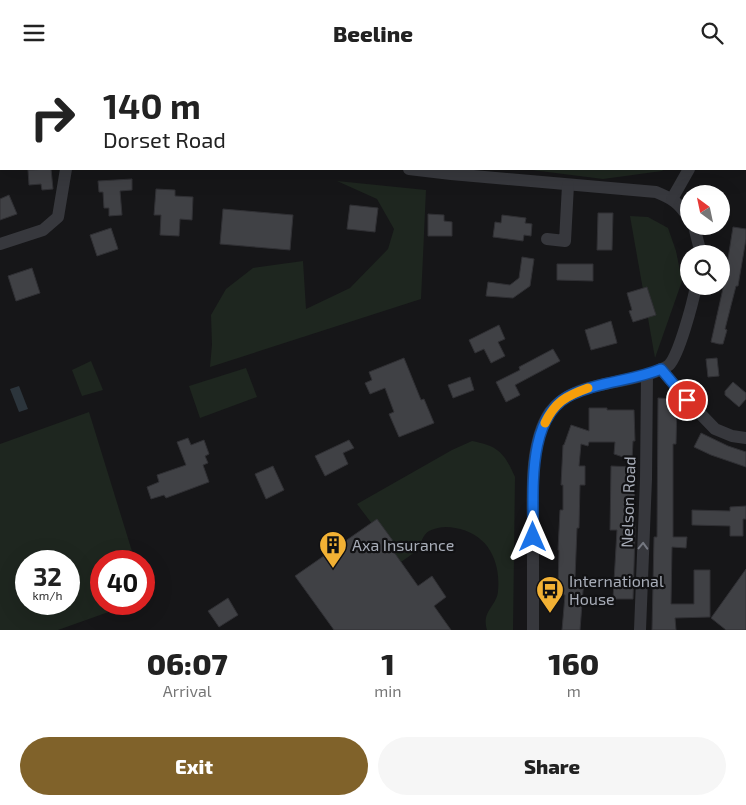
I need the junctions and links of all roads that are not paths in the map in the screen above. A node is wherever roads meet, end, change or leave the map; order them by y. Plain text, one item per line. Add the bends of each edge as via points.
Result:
1 (66, 170) edge
2 (419, 170) edge
3 (688, 170) edge
4 (568, 185) junction
5 (672, 199) junction
6 (680, 206) edge
7 (547, 239) dead end
8 (0, 244) edge
9 (693, 295) edge
10 (661, 369) junction
11 (648, 375) junction
12 (746, 437) edge
13 (532, 630) edge
14 (640, 630) edge

1 - 8 street via 58,217 43,230
2 - 4 street
3 - 5 street
4 - 5 street via 656,193
4 - 7 street via 565,241
5 - 6 street
9 - 10 street via 673,360
10 - 11 street
10 - 12 street via 715,429 732,436
11 - 13 street via 571,394 558,403 544,424 534,480
14 -> 11 street, Nelson Road

